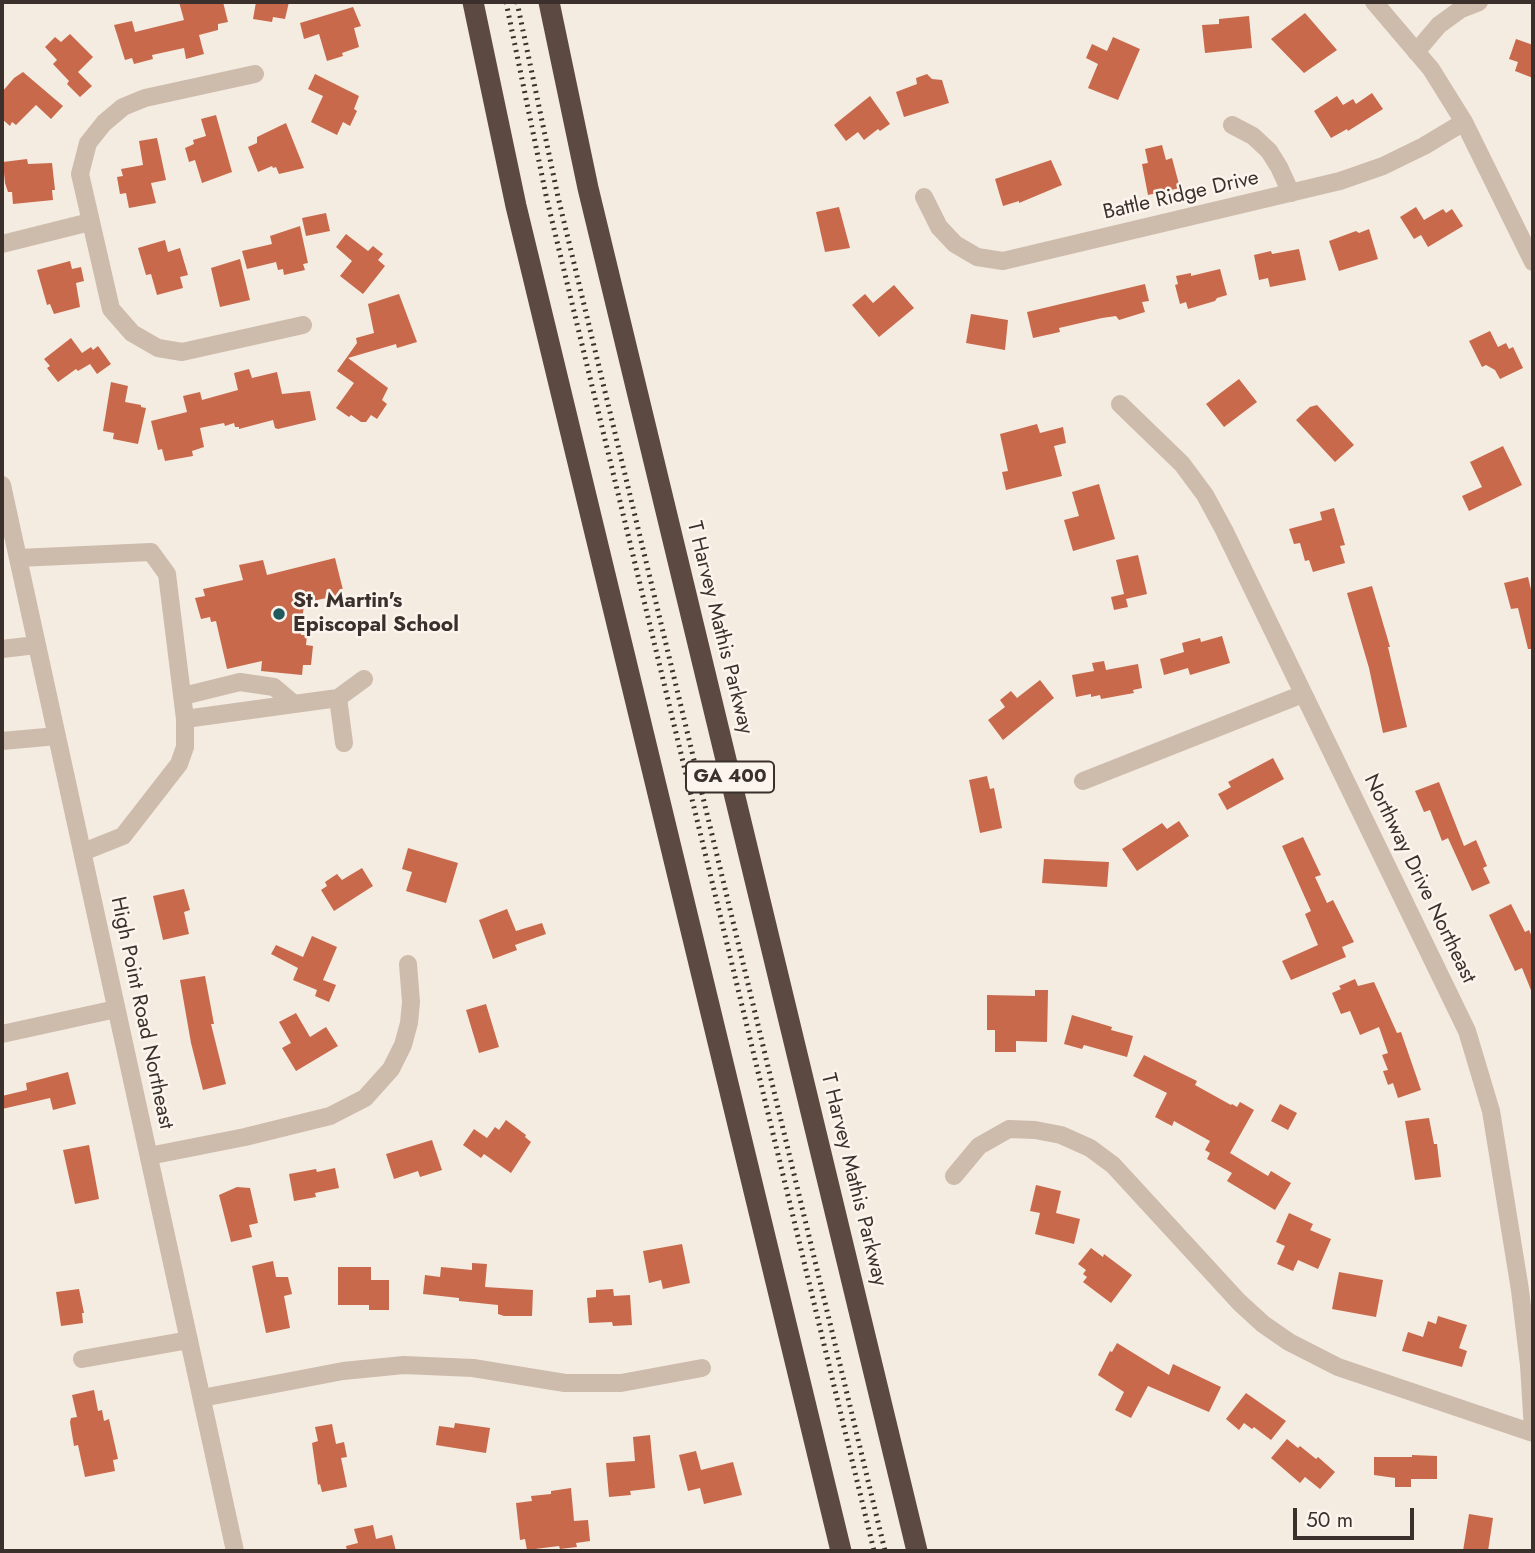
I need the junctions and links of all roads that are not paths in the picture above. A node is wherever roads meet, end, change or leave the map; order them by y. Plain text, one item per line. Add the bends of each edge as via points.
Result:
1 (473, 2) edge
2 (549, 2) edge
3 (1374, 2) edge
4 (1479, 2) edge
5 (1416, 52) junction
6 (255, 74) dead end
7 (1464, 122) junction
8 (1232, 125) dead end
9 (1291, 193) junction
10 (924, 197) dead end
11 (90, 222) junction
12 (2, 244) edge
13 (1533, 262) edge
14 (303, 325) dead end
15 (1120, 404) dead end
16 (2, 485) edge
17 (18, 558) junction
18 (37, 645) junction
19 (2, 649) edge
20 (364, 679) dead end
21 (1303, 694) junction
22 (183, 696) junction
23 (338, 698) junction
24 (294, 704) junction
25 (185, 719) junction
26 (57, 736) junction
27 (2, 741) edge
28 (344, 743) dead end
29 (1083, 781) dead end
30 (83, 852) junction
31 (408, 964) dead end
32 (116, 1009) junction
33 (2, 1034) edge
34 (149, 1156) junction
35 (954, 1176) dead end
36 (189, 1339) junction
37 (82, 1359) dead end
38 (702, 1368) dead end
39 (202, 1398) junction
40 (1533, 1432) edge
41 (235, 1551) edge
42 (841, 1551) edge
43 (917, 1551) edge

1 - 42 highway, GA 400 via 516,206
2 - 43 highway, T Harvey Mathis Parkway / GA 400 via 591,202
3 - 5 street
4 - 5 street via 1439,25
5 - 7 street
6 - 11 street via 145,98 123,107 104,123 89,143 80,173
7 - 9 street, Battle Ridge Drive via 1383,166
7 - 13 street
8 - 9 street via 1269,151
9 - 10 street, Battle Ridge Drive via 1003,261 977,257 955,244 939,227
11 - 12 street
11 - 14 street via 111,309 132,333 158,348 182,352
15 - 21 street, Northway Drive Northeast via 1182,464 1205,495
16 - 17 street, High Point Road Northeast
17 - 18 street, High Point Road Northeast
17 - 22 street via 151,552 167,574
18 - 19 street
18 - 26 street, High Point Road Northeast
20 - 23 street
21 - 29 street
21 - 40 street, Northway Drive Northeast via 1451,996 1479,1066 1491,1111 1520,1290
22 - 24 street via 240,682 274,687
22 - 25 street
23 - 24 street
23 - 28 street
24 - 25 street
25 - 30 street via 185,747 171,775 123,836
26 - 27 street
26 - 30 street, High Point Road Northeast
30 - 32 street, High Point Road Northeast
31 - 34 street via 411,1002 403,1045 391,1069 365,1098 330,1116
32 - 33 street
32 - 34 street, High Point Road Northeast
34 - 36 street, High Point Road Northeast
35 - 40 street via 979,1146 1009,1129 1061,1135 1113,1165 1239,1302 1289,1342 1338,1367
36 - 37 street
36 - 39 street, High Point Road Northeast
38 - 39 street via 621,1383 565,1383 473,1368 404,1365 343,1371
39 - 41 street, High Point Road Northeast

